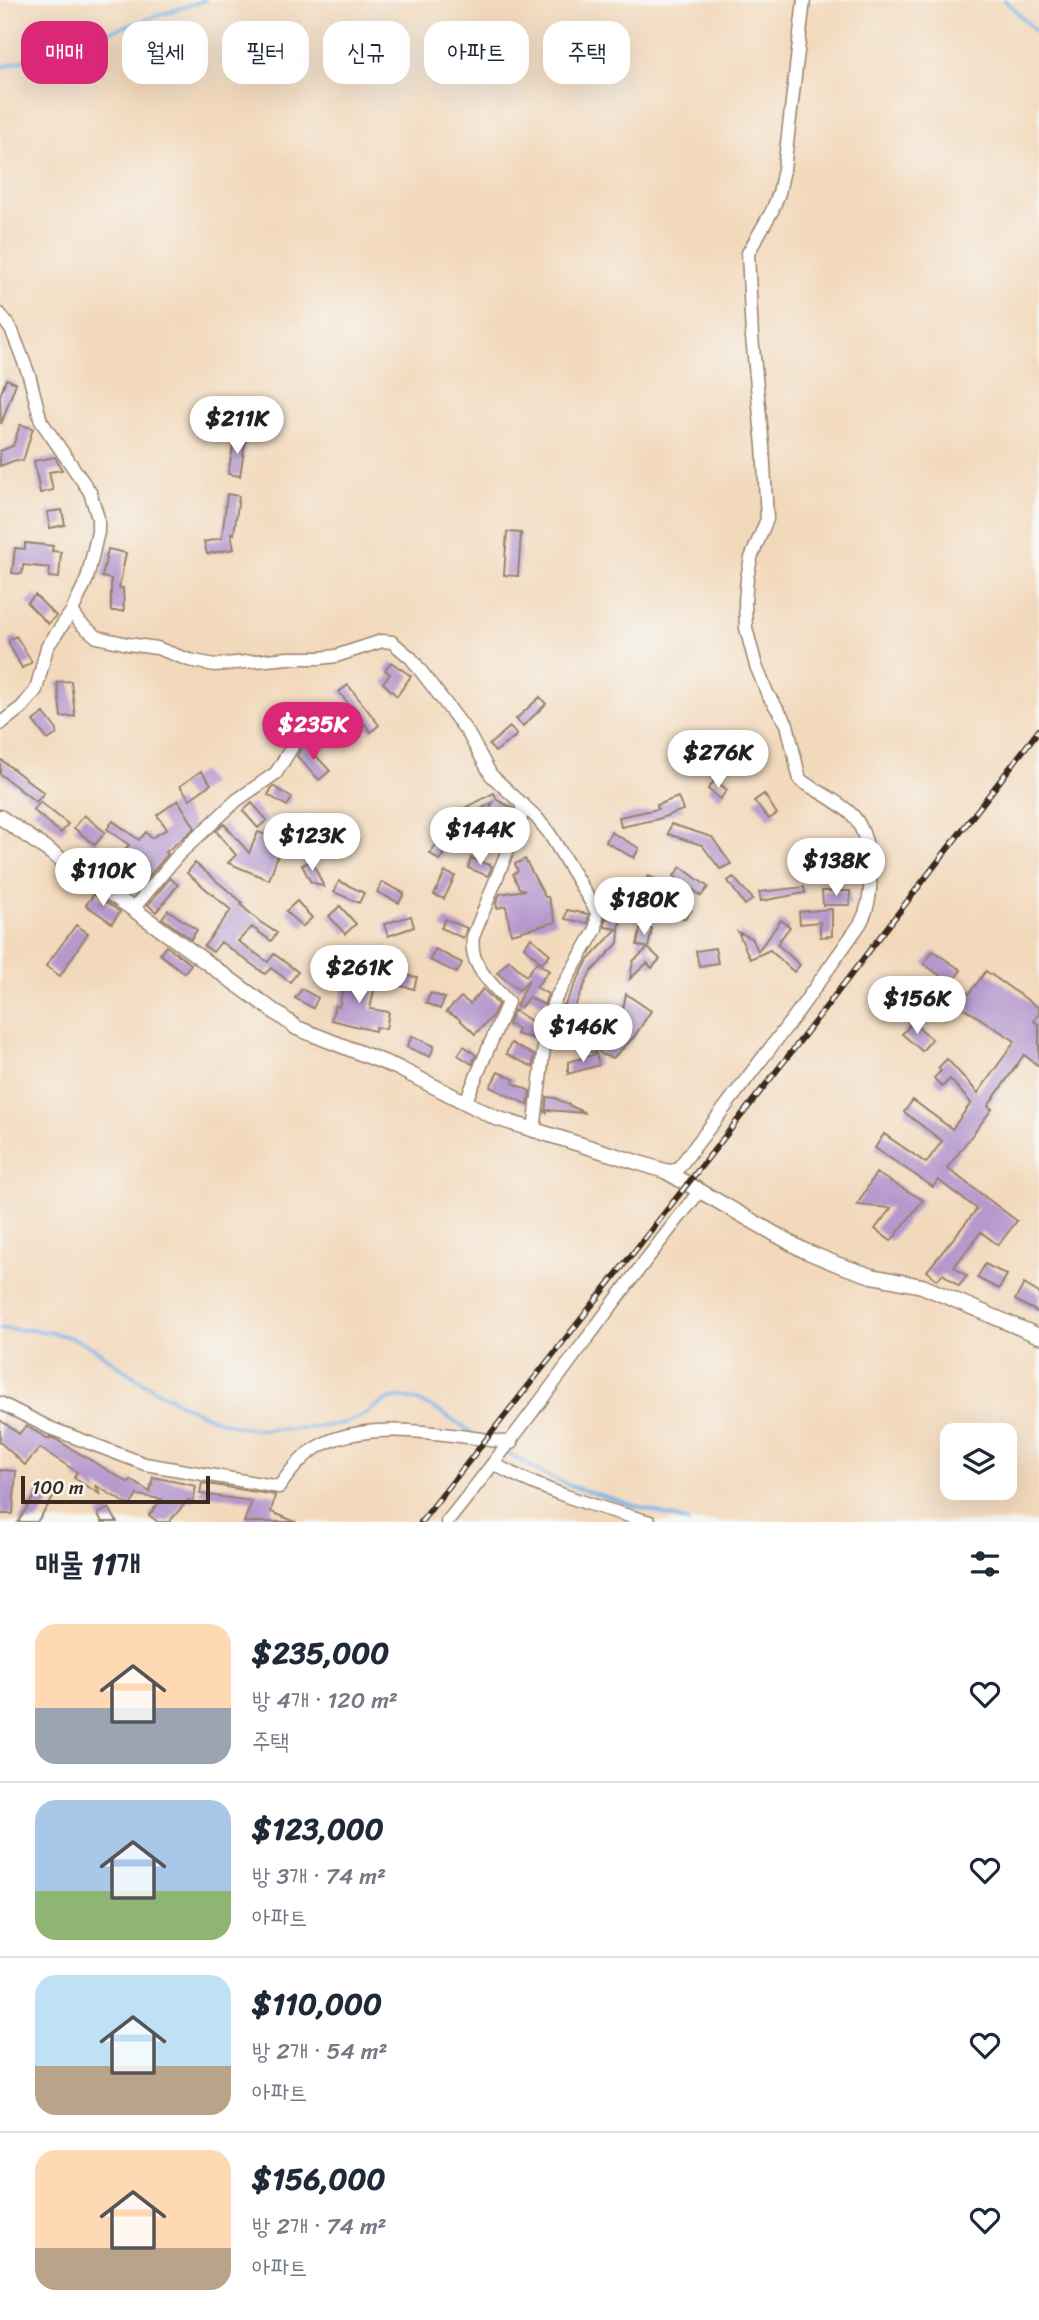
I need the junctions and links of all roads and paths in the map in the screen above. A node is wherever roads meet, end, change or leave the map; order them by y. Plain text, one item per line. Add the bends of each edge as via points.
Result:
1 (804, 0) edge
2 (0, 314) edge
3 (72, 611) junction
4 (0, 724) edge
5 (292, 747) dead end
6 (523, 804) junction
7 (0, 817) edge
8 (133, 909) junction
9 (465, 1103) junction
10 (534, 1131) junction
11 (665, 1171) junction
12 (699, 1192) junction
13 (1039, 1336) edge
14 (0, 1403) edge
15 (511, 1443) junction
16 (494, 1464) junction
17 (447, 1522) edge
18 (650, 1522) edge

1 - 11 street via 779,192 748,253 767,519 747,578 746,628 768,695 787,724 800,780 855,817 872,875 870,896 860,924 797,1013 677,1170
2 - 3 street via 12,331 29,375 41,421 95,504 98,532 87,579
3 - 4 street via 47,648 36,690
3 - 6 street via 97,637 215,665 336,656 392,642 411,658 459,719 491,775
5 - 8 street via 276,773 237,800 179,854
6 - 9 street via 473,937 480,972 508,1002
6 - 10 street via 549,833 594,904 598,920 554,1001
7 - 8 street
8 - 9 street via 297,1028 396,1067
9 - 10 street
10 - 11 street
11 - 12 street
12 - 13 street via 803,1250 872,1276 922,1286
12 - 15 street
14 - 15 street via 50,1429 145,1464 279,1487 308,1454 344,1437 412,1432
15 - 16 street
16 - 17 street
16 - 18 street via 598,1507

